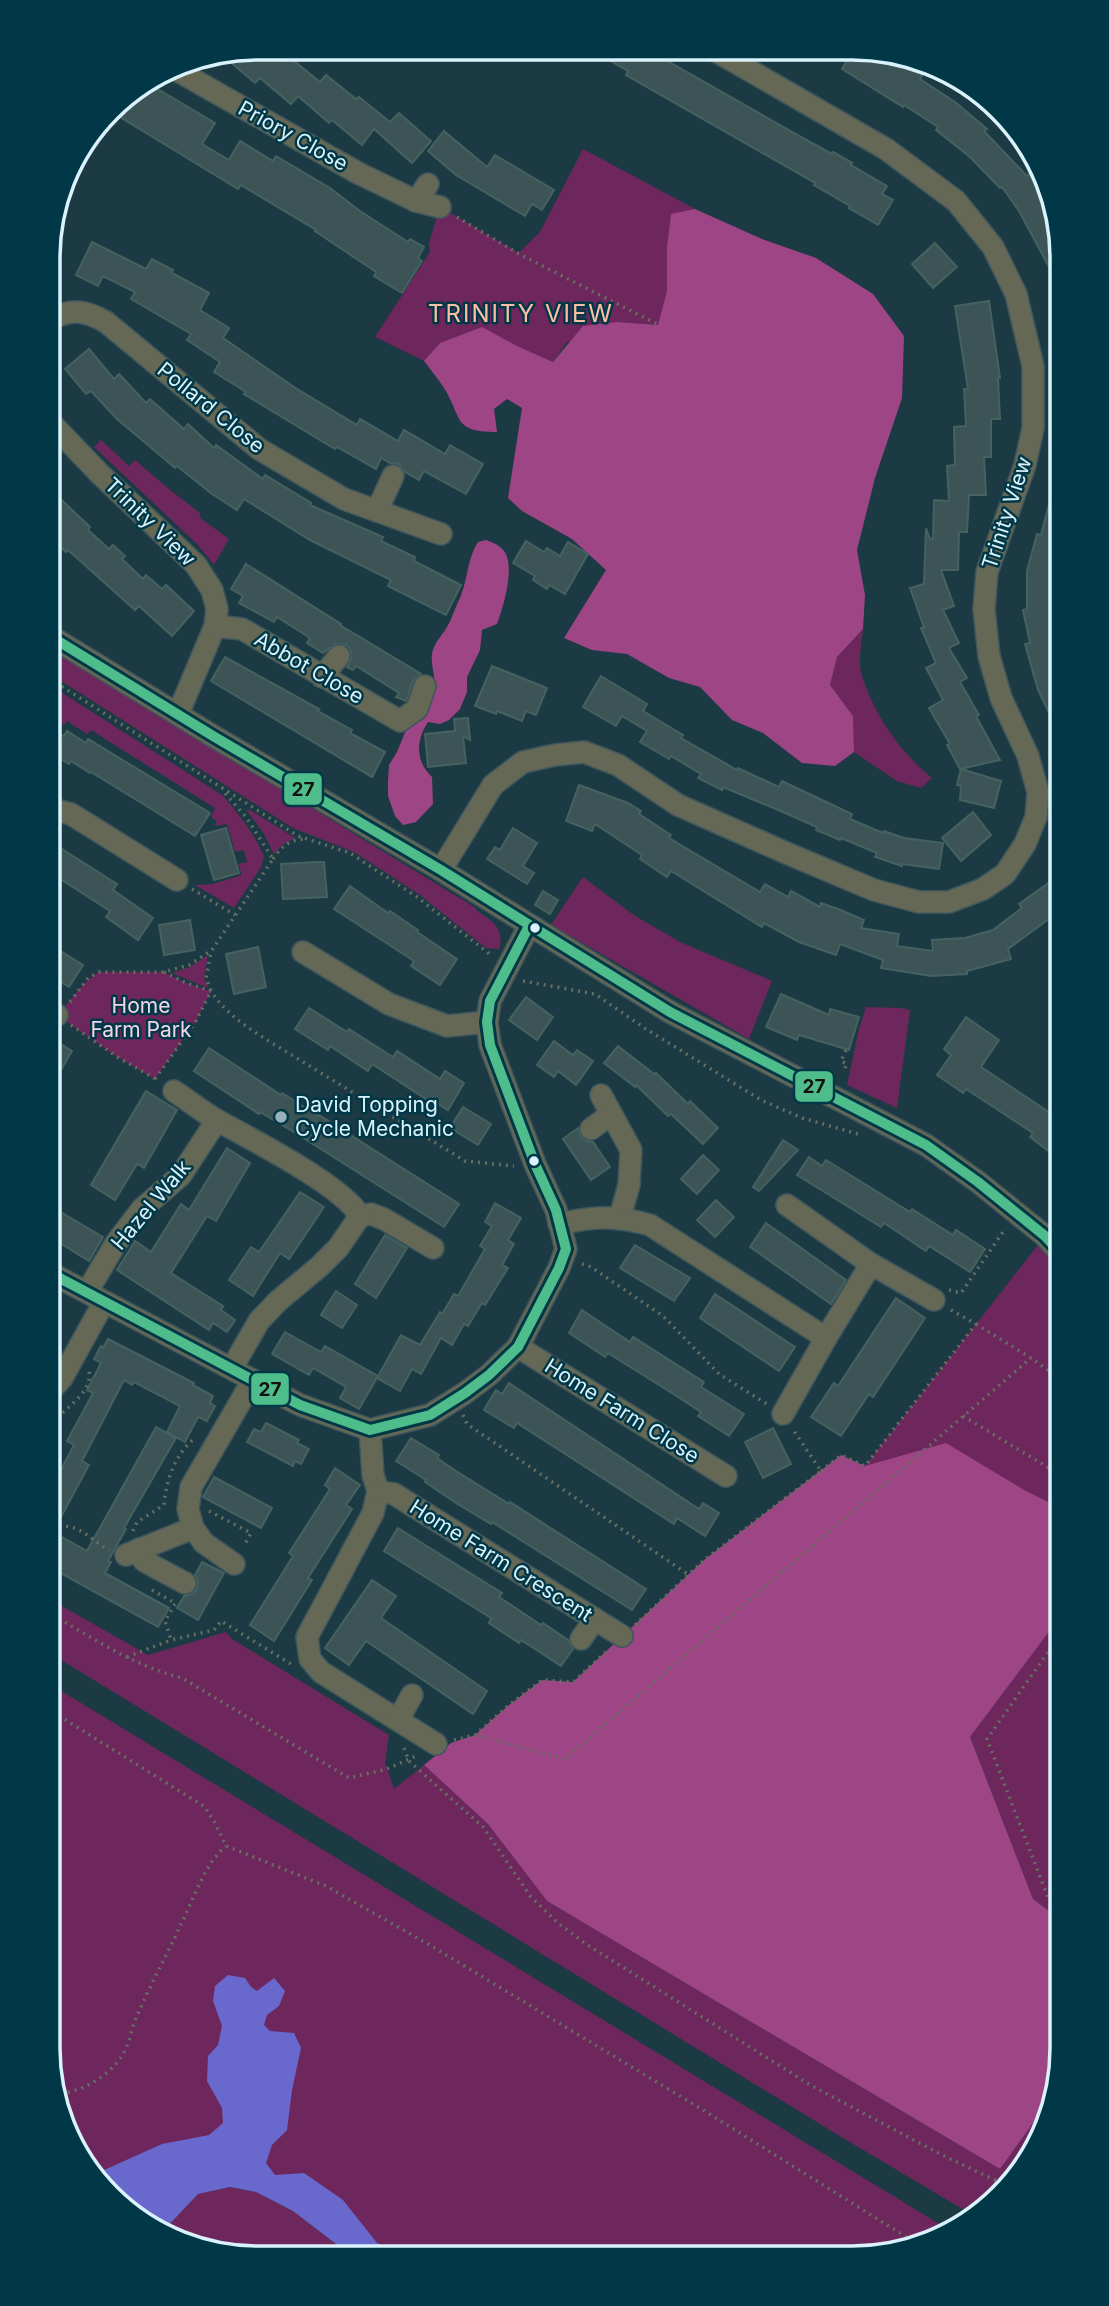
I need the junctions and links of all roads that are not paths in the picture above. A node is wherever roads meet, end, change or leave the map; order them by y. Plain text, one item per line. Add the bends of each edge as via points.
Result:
1 (731, 60) edge
2 (184, 74) edge
3 (440, 207) road end
4 (60, 314) edge
5 (60, 432) edge
6 (393, 476) dead end
7 (377, 511) junction
8 (440, 534) dead end
9 (215, 625) junction
10 (60, 642) edge
11 (339, 656) dead end
12 (322, 677) junction
13 (425, 686) dead end
14 (178, 714) junction
15 (1047, 795) edge
16 (60, 811) edge
17 (441, 870) junction
18 (177, 880) road end
19 (529, 926) junction
20 (303, 952) dead end
21 (487, 1022) junction
22 (174, 1091) road end
23 (601, 1096) dead end
24 (611, 1114) junction
25 (216, 1120) junction
26 (591, 1129) dead end
27 (787, 1205) dead end
28 (360, 1216) junction
29 (620, 1217) junction
30 (559, 1224) junction
31 (1049, 1241) edge
32 (433, 1248) dead end
33 (872, 1264) junction
34 (59, 1278) edge
35 (95, 1297) junction
36 (934, 1300) road end
37 (825, 1338) junction
38 (518, 1347) junction
39 (232, 1368) junction
40 (253, 1380) junction
41 (59, 1381) edge
42 (783, 1414) road end
43 (370, 1430) junction
44 (726, 1476) dead end
45 (378, 1491) junction
46 (193, 1528) junction
47 (234, 1564) road end
48 (185, 1583) road end
49 (595, 1619) junction
50 (622, 1636) road end
51 (581, 1639) dead end
52 (412, 1695) dead end
53 (398, 1720) junction
54 (436, 1744) road end

1 - 15 street, Trinity View via 886,149 956,201 993,247 1016,294 1033,366 1032,428 1025,465 987,572 984,608 989,656 1001,698
2 - 3 street, Priory Close via 358,173 422,192
4 - 7 street, Pollard Close via 90,313 106,322 259,449 344,499
5 - 9 street, Trinity View via 196,565 212,590
6 - 7 street
7 - 8 street, Pollard Close
9 - 12 street, Abbot Close via 242,629
9 - 14 street, Trinity View
10 - 14 street
11 - 12 street
12 - 13 street, Abbot Close via 400,721 416,709
14 - 17 street
15 - 17 street, Trinity View via 1025,844 1005,874 983,889 949,901 919,902 874,890 678,805 618,765 584,752 555,755 523,762 493,785
16 - 18 street
17 - 19 street
19 - 21 street via 489,1000
19 - 31 street via 670,1012 926,1144
20 - 21 street via 389,1004 447,1026
21 - 30 street via 490,1045
22 - 25 street
23 - 24 street
24 - 26 street
24 - 29 street via 631,1150 629,1185
25 - 28 street via 321,1181
25 - 35 street, Hazel Walk via 181,1174 122,1234
27 - 33 street
28 - 32 street via 384,1219
28 - 39 street via 338,1248 259,1321
29 - 30 street via 588,1217
29 - 37 street via 650,1225
30 - 38 street via 566,1250
33 - 36 street
33 - 37 street
34 - 35 street
35 - 39 street
35 - 41 street, Hazel Walk
37 - 42 street
38 - 43 street via 466,1393 430,1415
38 - 44 street, Home Farm Close
39 - 40 street
40 - 43 street via 300,1405
40 - 46 street via 191,1487 188,1509
43 - 45 street, Home Farm Crescent
45 - 49 street, Home Farm Crescent via 394,1494
45 - 53 street, Home Farm Crescent via 365,1532 307,1637 310,1659 321,1672
46 - 47 street via 204,1543
46 - 48 street via 133,1552
49 - 50 street, Home Farm Crescent
49 - 51 street
52 - 53 street
53 - 54 street

